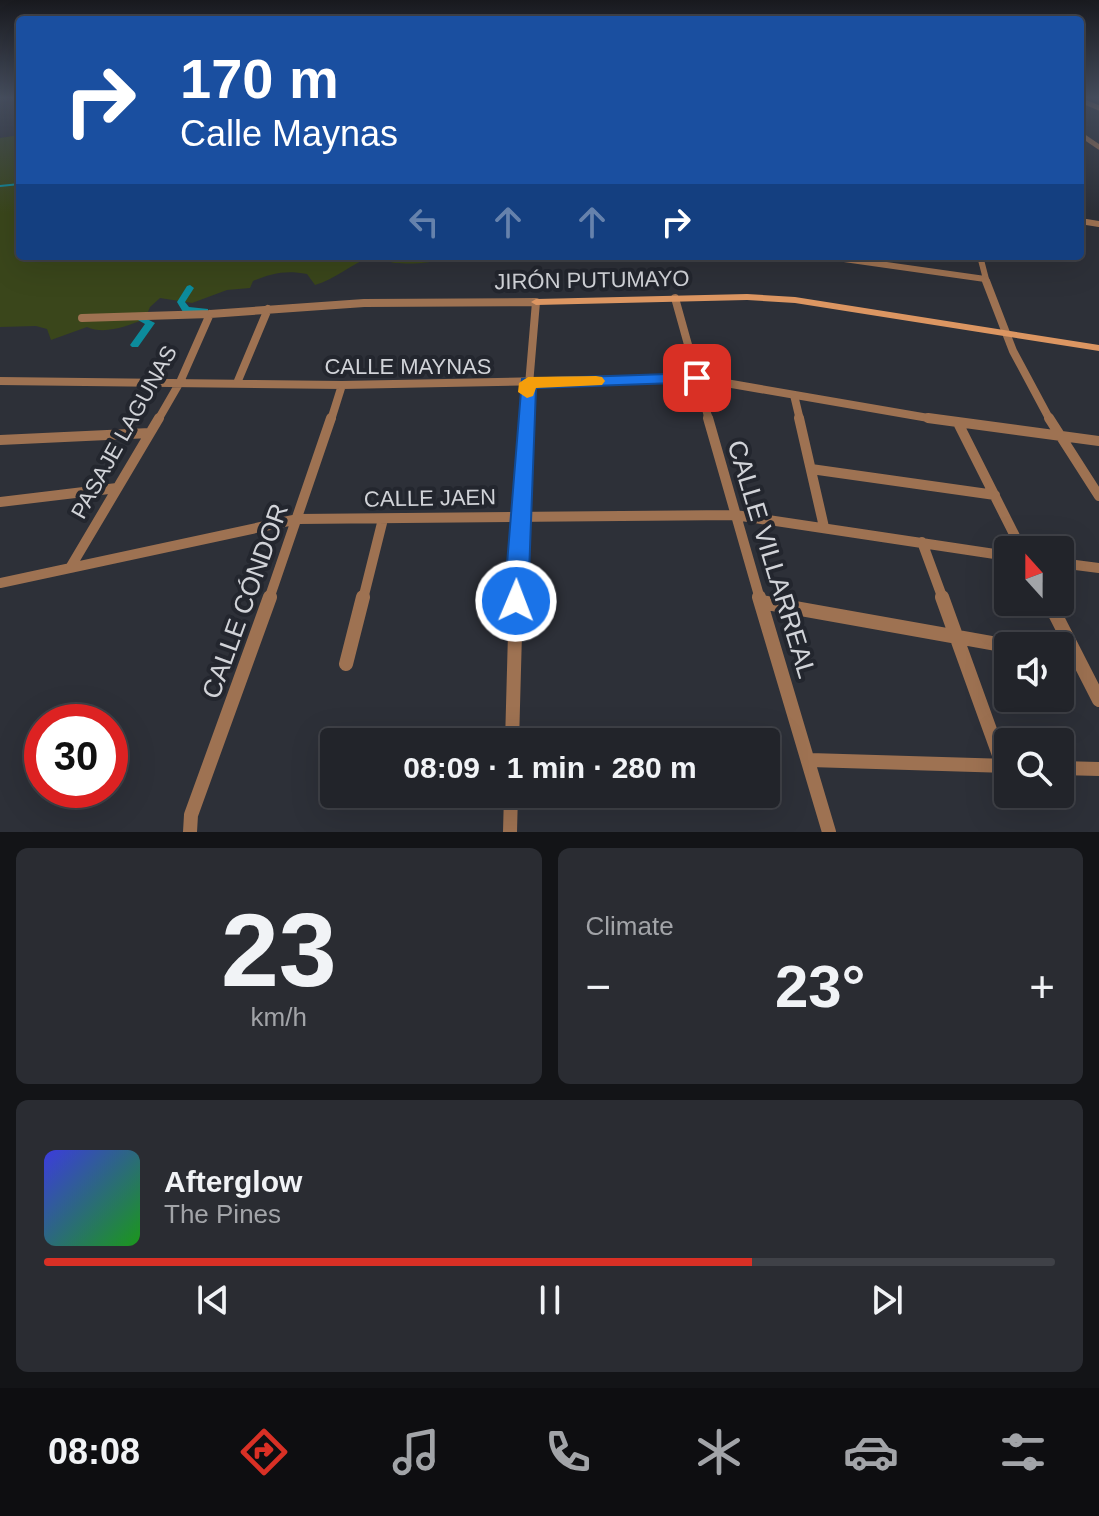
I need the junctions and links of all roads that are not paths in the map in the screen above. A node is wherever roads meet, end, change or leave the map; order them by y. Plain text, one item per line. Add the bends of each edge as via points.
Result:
1 (851, 260) edge
2 (980, 260) edge
3 (985, 279) junction
4 (675, 298) junction
5 (536, 302) junction
6 (268, 309) junction
7 (210, 314) junction
8 (82, 318) dead end
9 (1005, 333) junction
10 (1099, 348) edge
11 (697, 378) junction
12 (0, 381) edge
13 (180, 382) junction
14 (237, 383) junction
15 (528, 383) junction
16 (342, 385) junction
17 (794, 395) junction
18 (958, 423) junction
19 (150, 433) junction
20 (1057, 434) junction
21 (0, 440) edge
22 (1099, 441) edge
23 (811, 469) junction
24 (117, 488) junction
25 (995, 495) junction
26 (1099, 496) edge
27 (0, 502) edge
28 (735, 515) junction
29 (518, 517) junction
30 (298, 519) junction
31 (383, 519) junction
32 (824, 527) junction
33 (1015, 536) edge
34 (922, 542) junction
35 (994, 554) edge
36 (1074, 565) edge
37 (70, 568) junction
38 (1099, 568) edge
39 (0, 583) edge
40 (761, 602) junction
41 (1056, 616) edge
42 (957, 639) junction
43 (994, 644) edge
44 (1076, 656) joint
45 (346, 664) dead end
46 (1099, 700) edge
47 (512, 728) edge
48 (994, 737) edge
49 (810, 760) junction
50 (994, 766) edge
51 (1074, 768) edge
52 (1099, 769) edge
53 (511, 808) edge
54 (190, 832) edge
55 (510, 832) edge
56 (829, 832) edge

1 - 3 street
2 - 3 street
3 - 9 street
4 - 5 street, JIRÓN PUTUMAYO
4 - 9 street, JIRÓN PUTUMAYO via 795,300
4 - 11 street, CALLE VILLARREAL
5 - 6 street, JIRÓN PUTUMAYO
5 - 15 street
6 - 7 street, JIRÓN PUTUMAYO
6 - 14 street
7 - 8 street, JIRÓN PUTUMAYO
7 - 13 street, PASAJE LAGUNAS
9 - 10 street, JIRÓN PUTUMAYO
9 - 20 street
11 - 15 street, CALLE MAYNAS
11 - 17 street, CALLE MAYNAS
11 - 28 street, CALLE VILLARREAL
12 - 13 street, CALLE MAYNAS
13 - 14 street, CALLE MAYNAS
13 - 19 street, PASAJE LAGUNAS
14 - 16 street, CALLE MAYNAS
15 - 16 street, CALLE MAYNAS
15 - 29 street
16 - 30 street, CALLE CÓNDOR
17 - 18 street, CALLE MAYNAS
17 - 23 street
18 - 20 street, CALLE MAYNAS
18 - 25 street
19 - 21 street
19 - 24 street, PASAJE LAGUNAS
20 - 22 street, CALLE MAYNAS
20 - 26 street
23 - 25 street
23 - 32 street
24 - 27 street
24 - 37 street, PASAJE LAGUNAS
25 - 33 street
28 - 29 street, CALLE JAEN
28 - 32 street, CALLE JAEN
28 - 40 street, CALLE VILLARREAL
29 - 31 street, CALLE JAEN
29 - 47 street
30 - 31 street, CALLE JAEN
30 - 37 street, CALLE JAEN
30 - 54 street, CALLE CÓNDOR via 191,815
31 - 45 street
32 - 34 street, CALLE JAEN
34 - 35 street, CALLE JAEN
34 - 42 street
36 - 38 street
37 - 39 street, CALLE JAEN
40 - 42 street
40 - 49 street, CALLE VILLARREAL
41 - 44 street
42 - 43 street
42 - 48 street
44 - 46 street
49 - 50 street
49 - 56 street, CALLE VILLARREAL
51 - 52 street
53 - 55 street

